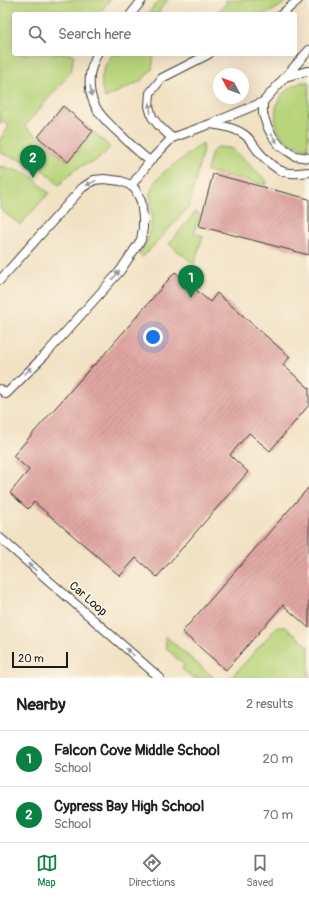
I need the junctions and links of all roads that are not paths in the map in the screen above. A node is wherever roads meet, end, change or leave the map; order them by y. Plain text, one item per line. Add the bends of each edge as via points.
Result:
1 (142, 0) edge
2 (298, 0) edge
3 (133, 12) edge
4 (284, 12) edge
5 (309, 50) edge
6 (96, 56) edge
7 (205, 56) edge
8 (309, 71) edge
9 (285, 77) junction
10 (263, 102) junction
11 (210, 124) junction
12 (172, 138) junction
13 (309, 158) edge
14 (150, 160) junction
15 (309, 172) edge
16 (131, 186) junction
17 (0, 280) edge
18 (3, 391) edge
19 (0, 400) edge
20 (0, 538) edge
21 (160, 678) edge

1 - 3 lane
2 - 4 lane
5 - 9 lane
6 -> 14 lane via 90,75 90,92 96,109 108,124
12 -> 7 lane via 152,118 149,106 150,93 162,78
8 - 9 lane
9 - 10 lane
10 - 11 lane
10 -> 13 lane via 267,126 280,146 295,156
11 - 12 lane
11 - 15 lane via 234,129 247,136 264,158 284,172
12 - 14 lane
14 - 16 lane
16 -> 17 lane via 121,181 104,179 94,180 82,188
18 -> 16 lane via 46,354 120,271 141,240 141,201
18 - 19 lane
21 -> 20 lane, Car Loop

